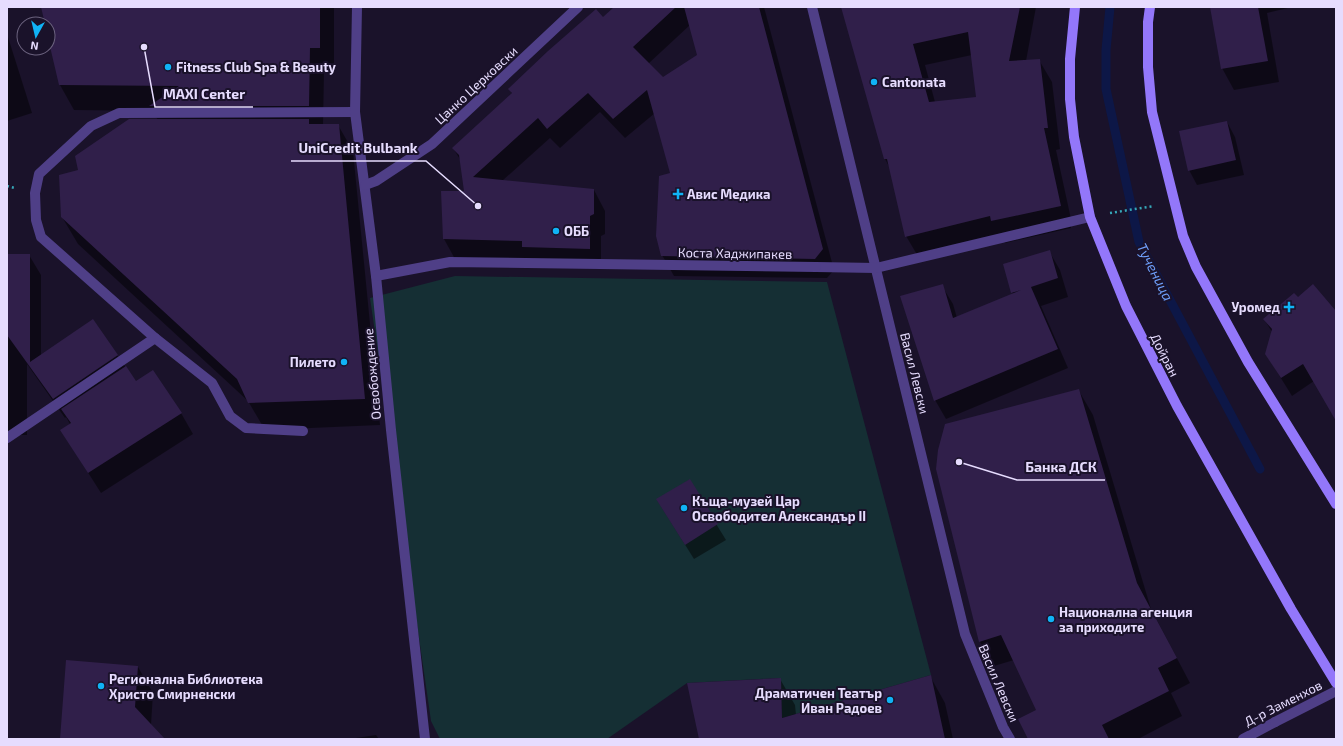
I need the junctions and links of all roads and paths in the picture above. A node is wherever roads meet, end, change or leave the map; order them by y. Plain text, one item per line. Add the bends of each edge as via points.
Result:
1 (357, 7) edge
2 (578, 7) edge
3 (812, 7) edge
4 (1075, 7) edge
5 (1150, 7) edge
6 (355, 112) junction
7 (365, 185) junction
8 (1151, 205) dead end
9 (1106, 214) dead end
10 (1090, 217) junction
11 (876, 268) junction
12 (376, 276) junction
13 (155, 338) junction
14 (303, 431) dead end
15 (7, 438) edge
16 (1336, 504) edge
17 (1336, 682) edge
18 (1336, 691) edge
19 (425, 739) edge
20 (1010, 739) edge
21 (1243, 739) edge

1 - 6 street, Освобождение
2 - 7 street, Цанко Церковски via 432,144 376,181
3 - 11 street, Васил Левски
4 - 10 main road, Дойран via 1070,59 1070,99 1074,137
5 - 16 main road via 1148,67 1152,112 1183,236 1196,267 1248,362
6 - 7 street, Освобождение
6 - 13 street via 119,113 91,126 39,174 35,193 36,220 41,238
7 - 12 street, Освобождение
8 - 9 path
10 - 11 street, Коста Хаджипакев
10 - 17 main road, Дойран via 1126,306 1177,406 1291,609
11 - 12 street, Коста Хаджипакев via 450,262
11 - 20 street, Васил Левски via 964,634
12 - 19 street, Освобождение via 390,430
13 - 14 street via 212,384 230,416 246,428
13 - 15 street
18 - 21 street, Д-р Заменхов

